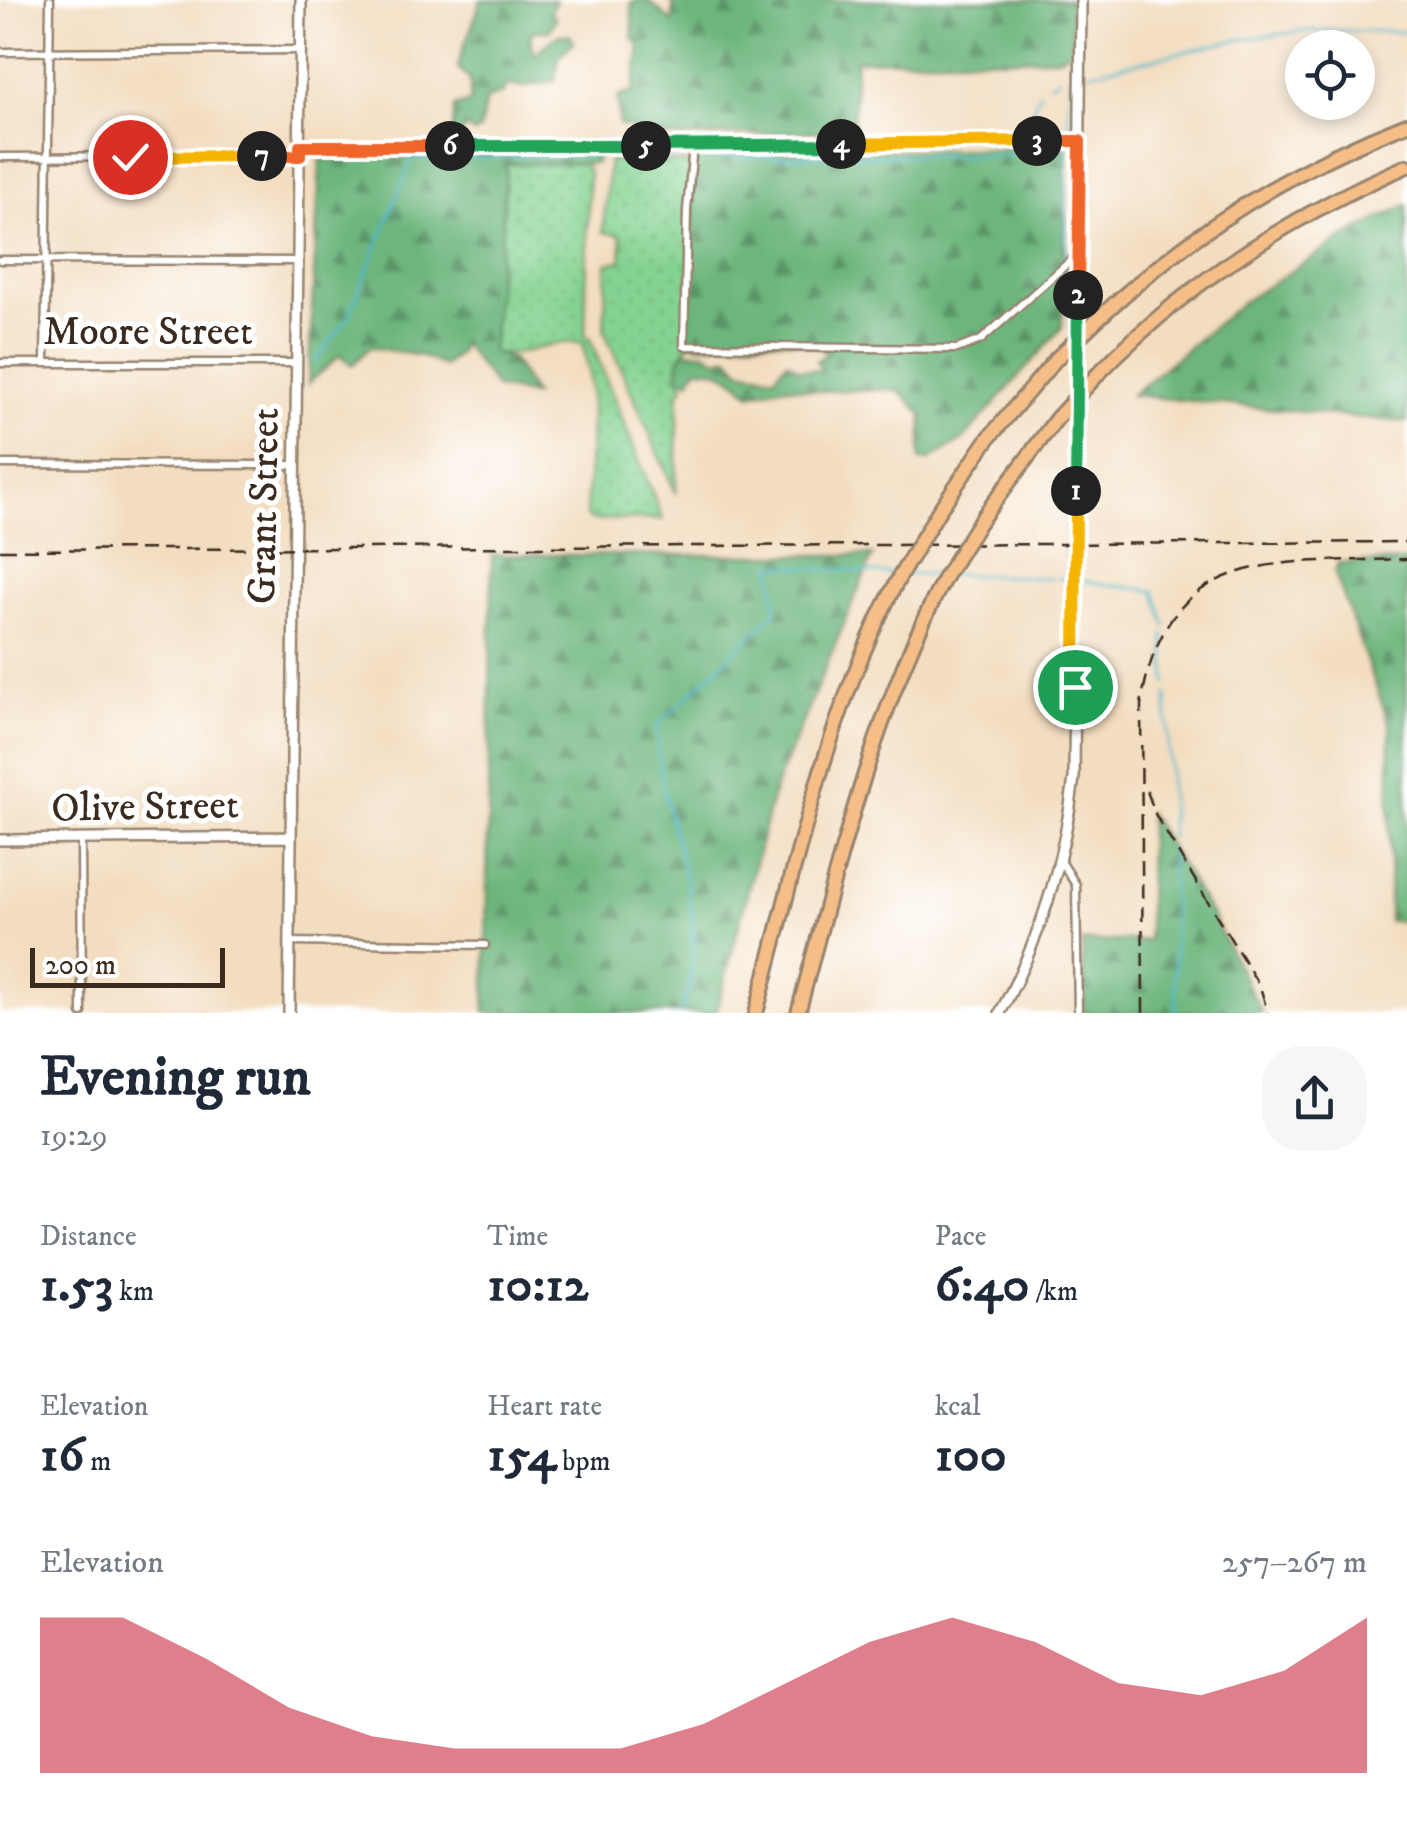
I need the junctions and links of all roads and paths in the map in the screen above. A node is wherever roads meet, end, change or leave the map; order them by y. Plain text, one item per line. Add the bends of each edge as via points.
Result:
1 (50, 0) edge
2 (301, 0) edge
3 (1081, 0) edge
4 (300, 50) junction
5 (0, 52) edge
6 (49, 52) junction
7 (1407, 124) edge
8 (1080, 141) junction
9 (693, 146) junction
10 (300, 151) junction
11 (0, 157) edge
12 (46, 157) junction
13 (1407, 166) edge
14 (1078, 254) junction
15 (0, 260) edge
16 (47, 260) junction
17 (298, 261) junction
18 (0, 363) edge
19 (45, 363) junction
20 (296, 364) junction
21 (0, 464) edge
22 (295, 466) junction
23 (290, 836) junction
24 (81, 839) junction
25 (0, 840) edge
26 (1061, 861) junction
27 (289, 942) junction
28 (485, 945) dead end
29 (82, 1013) edge
30 (289, 1013) edge
31 (756, 1013) edge
32 (798, 1013) edge
33 (1000, 1013) edge
34 (1078, 1013) edge

1 - 6 street
2 - 4 street, Grant Street
3 - 8 street
4 - 6 street
4 - 10 street, Grant Street
5 - 6 street
6 - 12 street
7 - 31 highway, bridge via 1258,198 1196,238 1056,359 988,439 900,576 861,658 832,736
8 - 9 street
8 - 14 street
9 - 10 street
9 - 14 street via 684,346 957,348 981,340
10 - 12 street
10 - 17 street, Grant Street
11 - 12 street
12 - 16 street
13 - 32 highway, bridge via 1235,260 1157,318 1058,418 980,521 904,660 870,751
14 - 26 street via 1074,778
15 - 16 street
16 - 17 street
16 - 19 street
17 - 20 street, Grant Street
18 - 19 street, Moore Street
19 - 20 street, Moore Street
20 - 22 street, Grant Street
21 - 22 street
22 - 23 street, Grant Street
23 - 24 street, Olive Street
23 - 27 street, Grant Street
24 - 25 street, Olive Street
24 - 29 street
26 - 33 street via 1036,939
26 - 34 street via 1076,884
27 - 28 street
27 - 30 street, Grant Street

